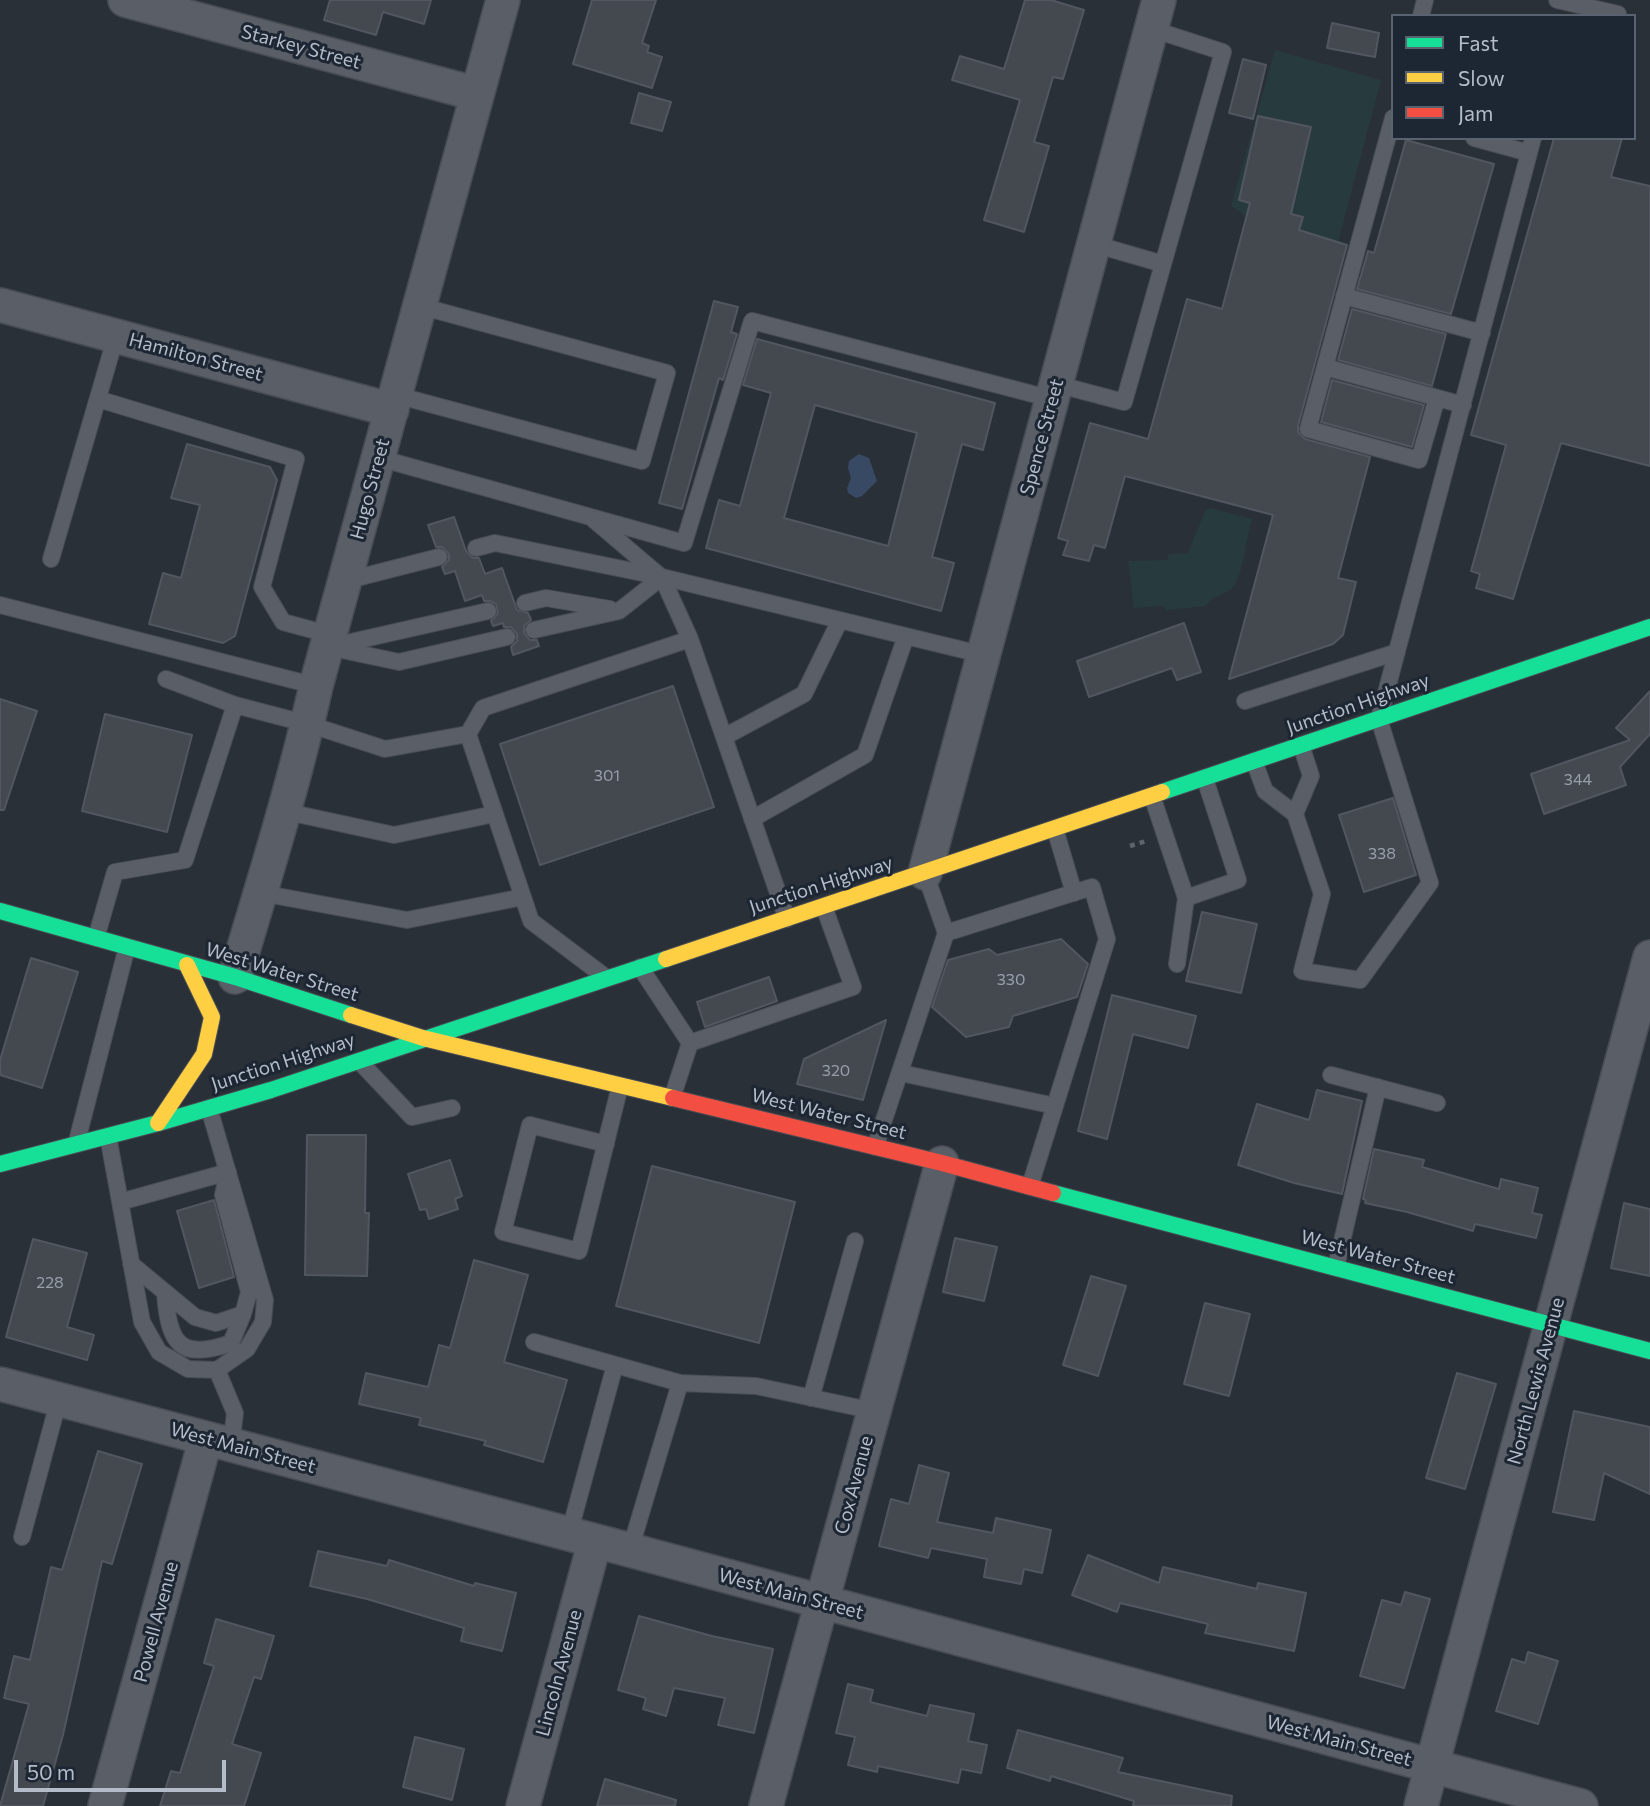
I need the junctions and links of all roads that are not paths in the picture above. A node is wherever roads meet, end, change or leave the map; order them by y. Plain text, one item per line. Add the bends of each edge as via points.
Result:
1 (125, 0) edge
2 (503, 0) edge
3 (1564, 6) edge
4 (1156, 14) edge
5 (1618, 14) edge
6 (477, 94) junction
7 (1391, 125) edge
8 (1488, 140) edge
9 (1531, 146) edge
10 (1094, 244) junction
11 (1163, 264) junction
12 (1344, 296) junction
13 (0, 305) edge
14 (420, 306) junction
15 (1482, 334) junction
16 (116, 336) junction
17 (1325, 367) junction
18 (1054, 391) junction
19 (1437, 398) junction
20 (98, 399) junction
21 (394, 403) junction
22 (1463, 405) junction
23 (379, 457) junction
24 (589, 516) junction
25 (476, 548) dead end
26 (439, 557) dead end
27 (51, 559) dead end
28 (662, 577) junction
29 (345, 581) junction
30 (525, 603) dead end
31 (0, 605) edge
32 (488, 611) dead end
33 (619, 611) junction
34 (840, 620) junction
35 (1650, 627) edge
36 (534, 630) dead end
37 (507, 636) dead end
38 (906, 636) junction
39 (690, 639) junction
40 (329, 641) junction
41 (1397, 652) junction
42 (984, 655) junction
43 (166, 679) dead end
44 (316, 686) junction
45 (1245, 701) dead end
46 (235, 705) junction
47 (1379, 719) junction
48 (308, 724) junction
49 (468, 734) junction
50 (724, 737) junction
51 (1301, 746) junction
52 (1254, 761) junction
53 (1205, 779) junction
54 (1152, 796) junction
55 (283, 811) junction
56 (494, 814) junction
57 (1295, 814) junction
58 (752, 819) junction
59 (1055, 829) junction
60 (925, 873) junction
61 (261, 892) junction
62 (1074, 893) junction
63 (523, 897) junction
64 (1186, 898) junction
65 (823, 906) junction
66 (0, 911) edge
67 (787, 919) junction
68 (946, 933) junction
69 (96, 938) junction
70 (127, 947) junction
71 (1650, 957) edge
72 (1177, 964) dead end
73 (187, 965) junction
74 (640, 967) junction
75 (235, 977) junction
76 (607, 978) junction
77 (423, 1038) junction
78 (690, 1043) junction
79 (358, 1060) junction
80 (901, 1073) junction
81 (1331, 1075) dead end
82 (620, 1086) junction
83 (1378, 1087) junction
84 (672, 1098) junction
85 (1437, 1103) dead end
86 (1055, 1106) junction
87 (209, 1108) junction
88 (452, 1108) dead end
89 (158, 1123) junction
90 (108, 1136) junction
91 (606, 1144) junction
92 (76, 1145) junction
93 (875, 1147) junction
94 (942, 1163) junction
95 (0, 1164) edge
96 (228, 1172) junction
97 (1030, 1186) junction
98 (120, 1202) junction
99 (855, 1241) dead end
100 (131, 1264) junction
101 (1336, 1267) junction
102 (165, 1294) junction
103 (243, 1314) junction
104 (1551, 1324) junction
105 (534, 1342) dead end
106 (1650, 1351) edge
107 (615, 1365) junction
108 (216, 1370) junction
109 (680, 1383) junction
110 (0, 1384) edge
111 (811, 1398) junction
112 (59, 1399) junction
113 (874, 1411) junction
114 (218, 1441) junction
115 (22, 1537) dead end
116 (582, 1537) junction
117 (630, 1550) junction
118 (822, 1603) junction
119 (1432, 1766) junction
120 (105, 1806) edge
121 (523, 1806) edge
122 (766, 1806) edge
123 (1421, 1806) edge
124 (1581, 1806) edge

1 - 6 street, Starkey Street
2 - 6 street, Hugo Street
3 - 5 lane
4 - 10 street, Spence Street
4 - 11 lane via 1223,52
6 - 14 street, Hugo Street
7 - 12 lane
8 - 9 lane
9 - 15 lane
10 - 11 lane
10 - 18 street, Spence Street
11 - 18 lane via 1124,402
12 - 15 lane
12 - 17 lane
13 - 16 street, Hamilton Street
14 - 21 street, Hugo Street
14 - 21 lane via 667,373 642,461
15 - 22 lane
16 - 20 lane
16 - 21 street, Hamilton Street
17 - 19 lane
17 - 19 lane via 1308,429 1407,457 1419,460
18 - 24 lane via 752,321 684,543
18 - 42 street, Spence Street
19 - 22 lane
20 - 27 lane
20 - 40 lane via 296,459 262,587 284,622
21 - 23 street, Hugo Street
22 - 41 lane
23 - 24 lane
23 - 29 street, Hugo Street
24 - 28 lane
25 - 28 lane via 495,543
26 - 29 lane
28 - 33 lane
28 - 34 lane
28 - 39 lane
29 - 40 street, Hugo Street
30 - 33 lane via 546,598
31 - 44 lane
32 - 40 lane
33 - 36 lane
34 - 38 lane
34 - 50 lane via 804,694
35 - 47 main road, Junction Highway
37 - 40 lane via 399,662
38 - 42 lane
38 - 58 lane via 865,755
39 - 49 lane via 483,708
39 - 50 lane
40 - 44 street, Hugo Street
41 - 45 lane
41 - 47 lane
42 - 60 street, Spence Street
43 - 46 lane
44 - 48 street, Hugo Street
46 - 48 lane
46 - 69 lane via 185,860 115,873
47 - 51 main road, Junction Highway
47 - 57 lane via 1430,883 1360,980 1302,971 1322,894
48 - 49 lane via 385,749
48 - 55 street, Hugo Street
49 - 56 lane
50 - 58 lane
51 - 52 main road, Junction Highway
51 - 57 lane via 1311,776
52 - 53 main road, Junction Highway
52 - 57 lane via 1265,791
53 - 54 main road, Junction Highway
53 - 64 lane via 1238,880
54 - 59 main road, Junction Highway
54 - 64 lane
55 - 56 lane via 394,835
55 - 61 street, Hugo Street
56 - 63 lane
58 - 67 lane
59 - 60 main road, Junction Highway
59 - 62 lane
60 - 65 main road, Junction Highway
60 - 68 lane
61 - 63 lane via 407,920
61 - 75 street, Hugo Street
62 - 68 lane
62 - 86 lane via 1092,887 1107,939
63 - 76 lane via 531,921
64 - 72 lane
65 - 67 main road, Junction Highway
65 - 78 lane via 853,987
66 - 69 main road, West Water Street
67 - 74 main road, Junction Highway
68 - 80 lane
69 - 70 main road, West Water Street
70 - 73 main road, West Water Street
70 - 92 lane
71 - 104 street, North Lewis Avenue
73 - 75 main road, West Water Street
73 - 89 main road via 212,1017 204,1054
74 - 76 main road, Junction Highway
74 - 78 lane
75 - 77 main road, West Water Street
76 - 77 main road, Junction Highway
77 - 79 main road, Junction Highway
77 - 82 main road, West Water Street
78 - 84 lane
79 - 87 main road, Junction Highway
79 - 88 lane via 412,1117
80 - 86 lane
80 - 93 lane
81 - 83 lane
82 - 84 main road, West Water Street
82 - 91 lane
83 - 85 lane
83 - 101 lane
84 - 93 main road, West Water Street
86 - 97 lane
87 - 89 main road, Junction Highway
87 - 96 lane
89 - 90 main road, Junction Highway
90 - 92 main road, Junction Highway
90 - 98 lane
91 - 91 lane via 579,1251 503,1232 530,1125
92 - 95 main road, Junction Highway
93 - 94 main road, West Water Street
94 - 97 main road, West Water Street
94 - 113 street, Cox Avenue
96 - 98 lane
96 - 103 lane via 223,1195 249,1292
96 - 108 lane via 265,1300 263,1322 247,1349
97 - 101 main road, West Water Street
98 - 100 lane
99 - 111 lane
100 - 102 lane
100 - 108 lane via 142,1322 159,1352 188,1369
101 - 104 main road, West Water Street
102 - 103 lane via 195,1317 216,1323
102 - 103 lane via 173,1337 189,1349 208,1351 231,1342
104 - 106 main road, West Water Street
104 - 119 street, North Lewis Avenue
105 - 107 lane
107 - 109 lane
107 - 116 lane
108 - 114 lane via 235,1413
109 - 111 lane via 756,1386
109 - 117 lane
110 - 112 street, West Main Street
111 - 113 lane
112 - 114 street, West Main Street
112 - 115 lane
113 - 118 street, Cox Avenue
114 - 116 street, West Main Street
114 - 120 street, Powell Avenue
116 - 117 street, West Main Street
116 - 121 street, Lincoln Avenue
117 - 118 street, West Main Street
118 - 119 street, West Main Street
118 - 122 street, Cox Avenue
119 - 123 street, North Lewis Avenue
119 - 124 street, West Main Street

